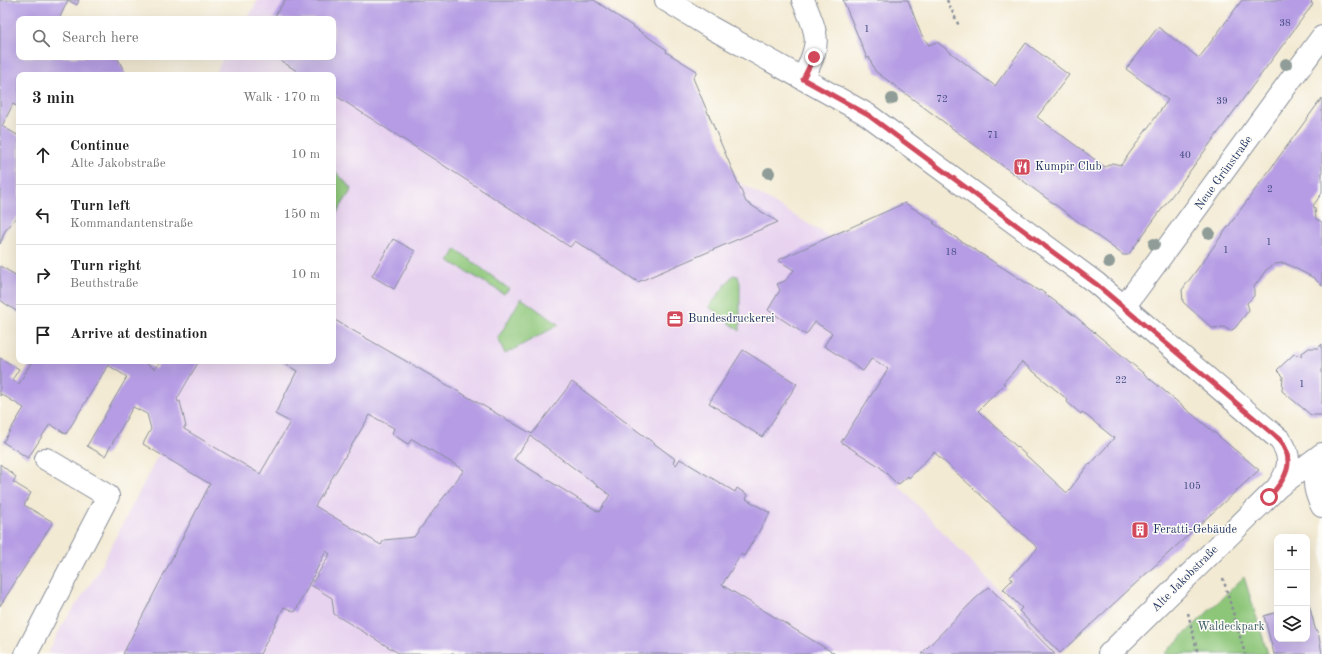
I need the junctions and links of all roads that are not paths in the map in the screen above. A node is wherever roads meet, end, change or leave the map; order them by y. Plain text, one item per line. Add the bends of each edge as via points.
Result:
1 (666, 0) edge
2 (803, 0) edge
3 (1322, 37) edge
4 (803, 79) junction
5 (1124, 307) junction
6 (46, 459) dead end
7 (1320, 461) edge
8 (1277, 488) junction
9 (1322, 506) edge
10 (26, 654) edge
11 (1109, 654) edge

1 - 4 street
2 - 4 street via 817,44 814,57
3 - 5 street, Neue Grünstraße
4 - 5 street via 868,115
5 - 8 street, Alte Jakobstraße via 1280,440 1287,449 1288,464 1285,477
6 - 10 street via 108,496
7 - 8 street, Alte Jakobstraße
7 - 9 street via 1316,495
8 - 11 street, Alte Jakobstraße

